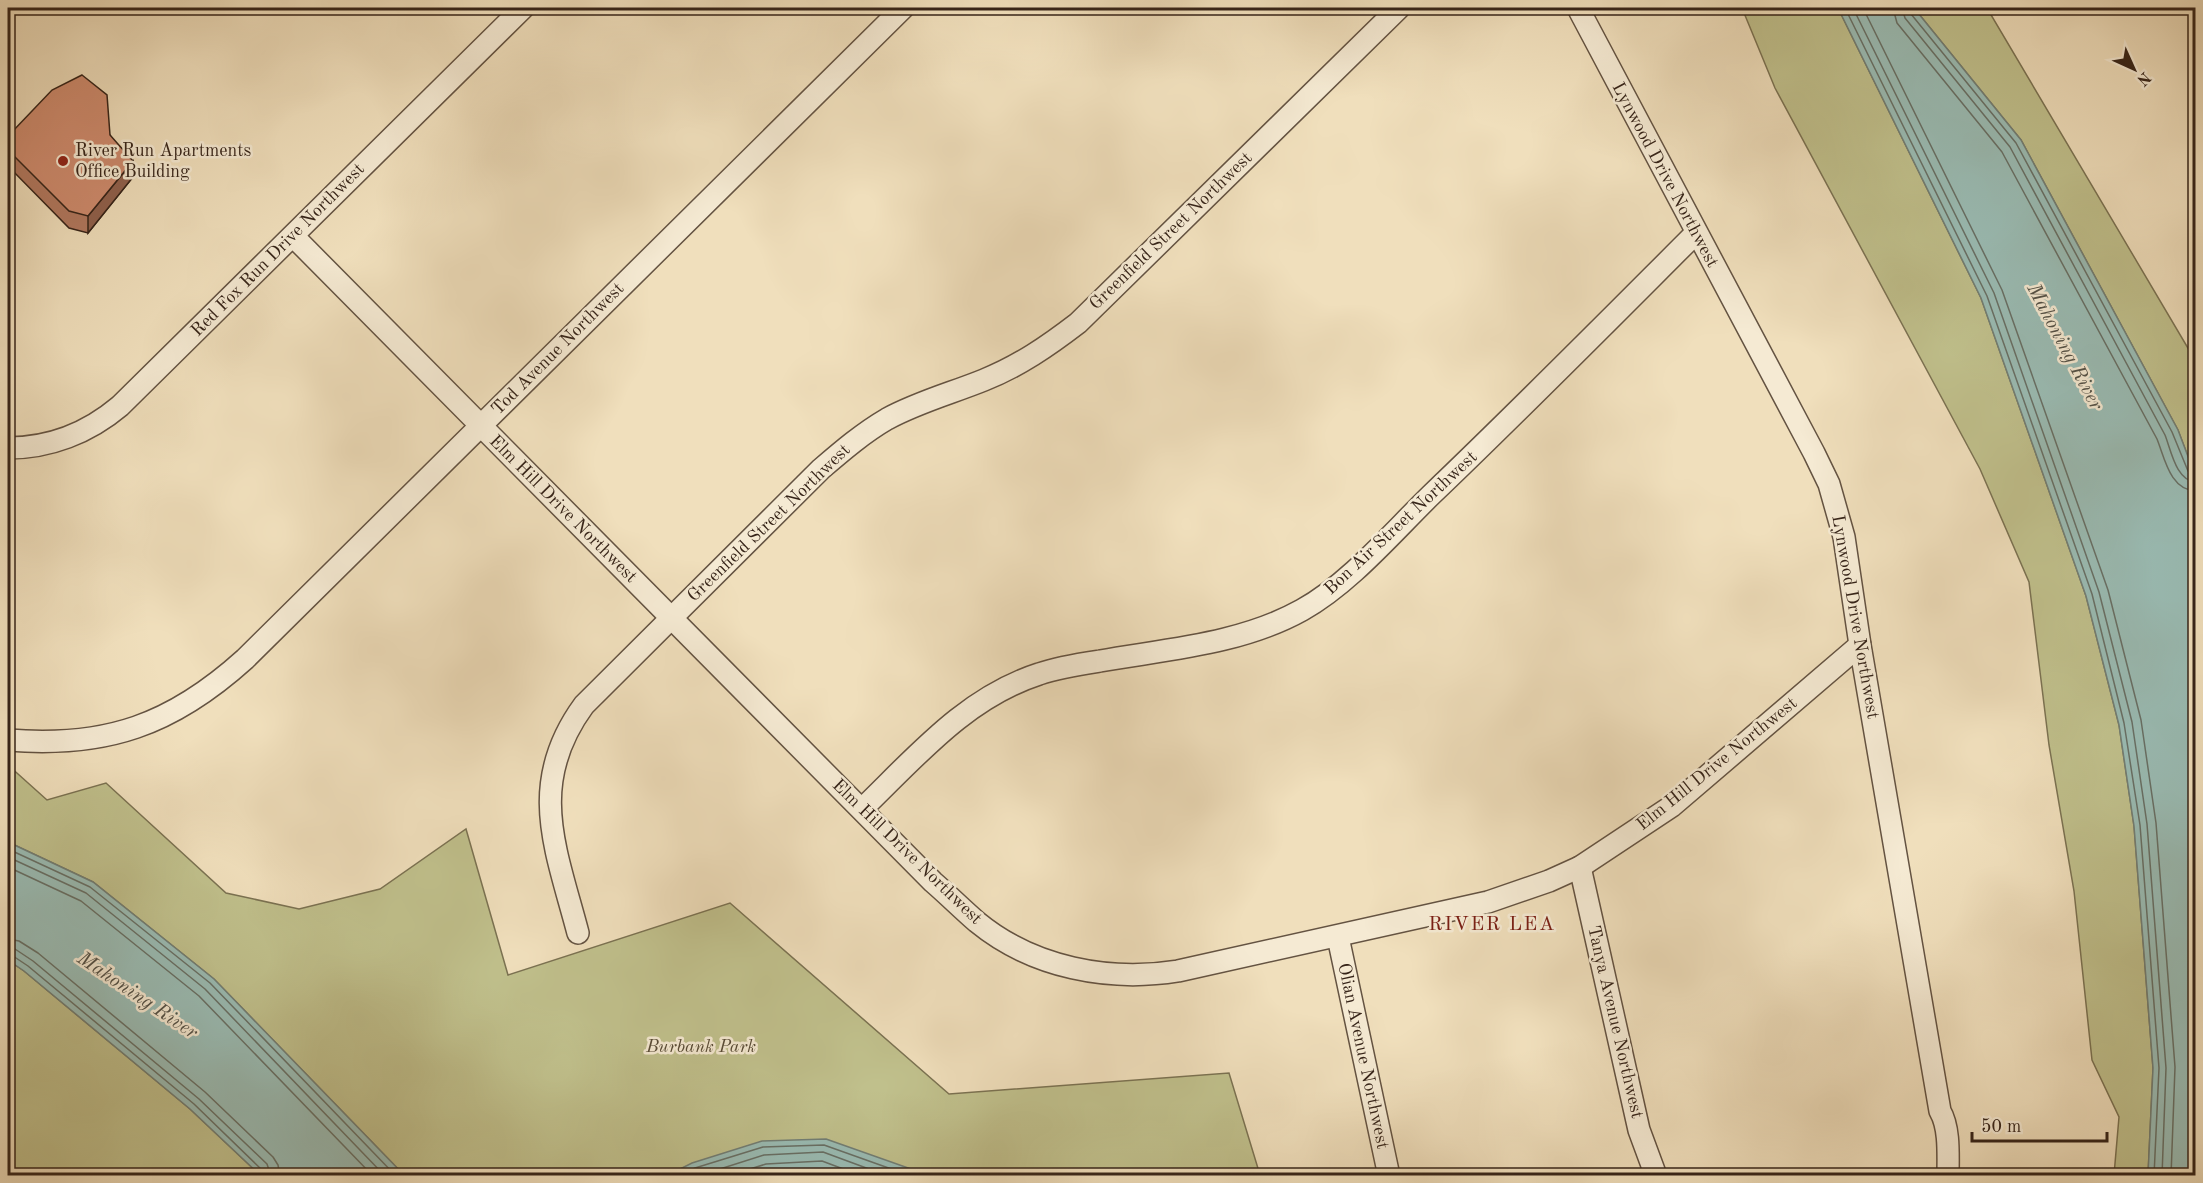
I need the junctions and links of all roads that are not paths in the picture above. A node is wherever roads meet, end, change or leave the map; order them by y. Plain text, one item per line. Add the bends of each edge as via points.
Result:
1 (523, 8) edge
2 (903, 8) edge
3 (1399, 8) edge
4 (1578, 8) edge
5 (1696, 233) junction
6 (293, 236) junction
7 (480, 426) junction
8 (8, 448) edge
9 (671, 618) junction
10 (1860, 645) junction
11 (8, 740) edge
12 (862, 809) junction
13 (1580, 867) junction
14 (578, 933) dead end
15 (1338, 937) junction
16 (1389, 1176) edge
17 (1656, 1176) edge
18 (1948, 1176) edge

1 - 6 street, Red Fox Run Drive Northwest
2 - 7 street, Tod Avenue Northwest
3 - 9 street, Greenfield Street Northwest via 1078,323 1013,366 914,406 858,438 821,469
4 - 5 street, Lynwood Drive Northwest
5 - 10 street, Lynwood Drive Northwest via 1829,484 1844,537
5 - 12 street, Bon Air Street Northwest via 1442,485 1320,599 1249,633 1065,667 1012,684 956,718
6 - 7 street, Elm Hill Drive Northwest
6 - 8 street, Red Fox Run Drive Northwest via 110,414 68,437
7 - 9 street, Elm Hill Drive Northwest
7 - 11 street, Tod Avenue Northwest via 245,659 190,702 159,719 94,739 39,743
9 - 12 street, Elm Hill Drive Northwest
9 - 14 street, Greenfield Street Northwest via 584,705 556,759 550,825
10 - 13 street, Elm Hill Drive Northwest via 1672,806
10 - 18 street, Lynwood Drive Northwest via 1943,1115
12 - 15 street, Elm Hill Drive Northwest via 978,923 1019,948 1065,966 1112,975 1157,974
13 - 15 street, Elm Hill Drive Northwest via 1488,902
13 - 17 street, Tanya Avenue Northwest via 1639,1130
15 - 16 street, Olian Avenue Northwest

